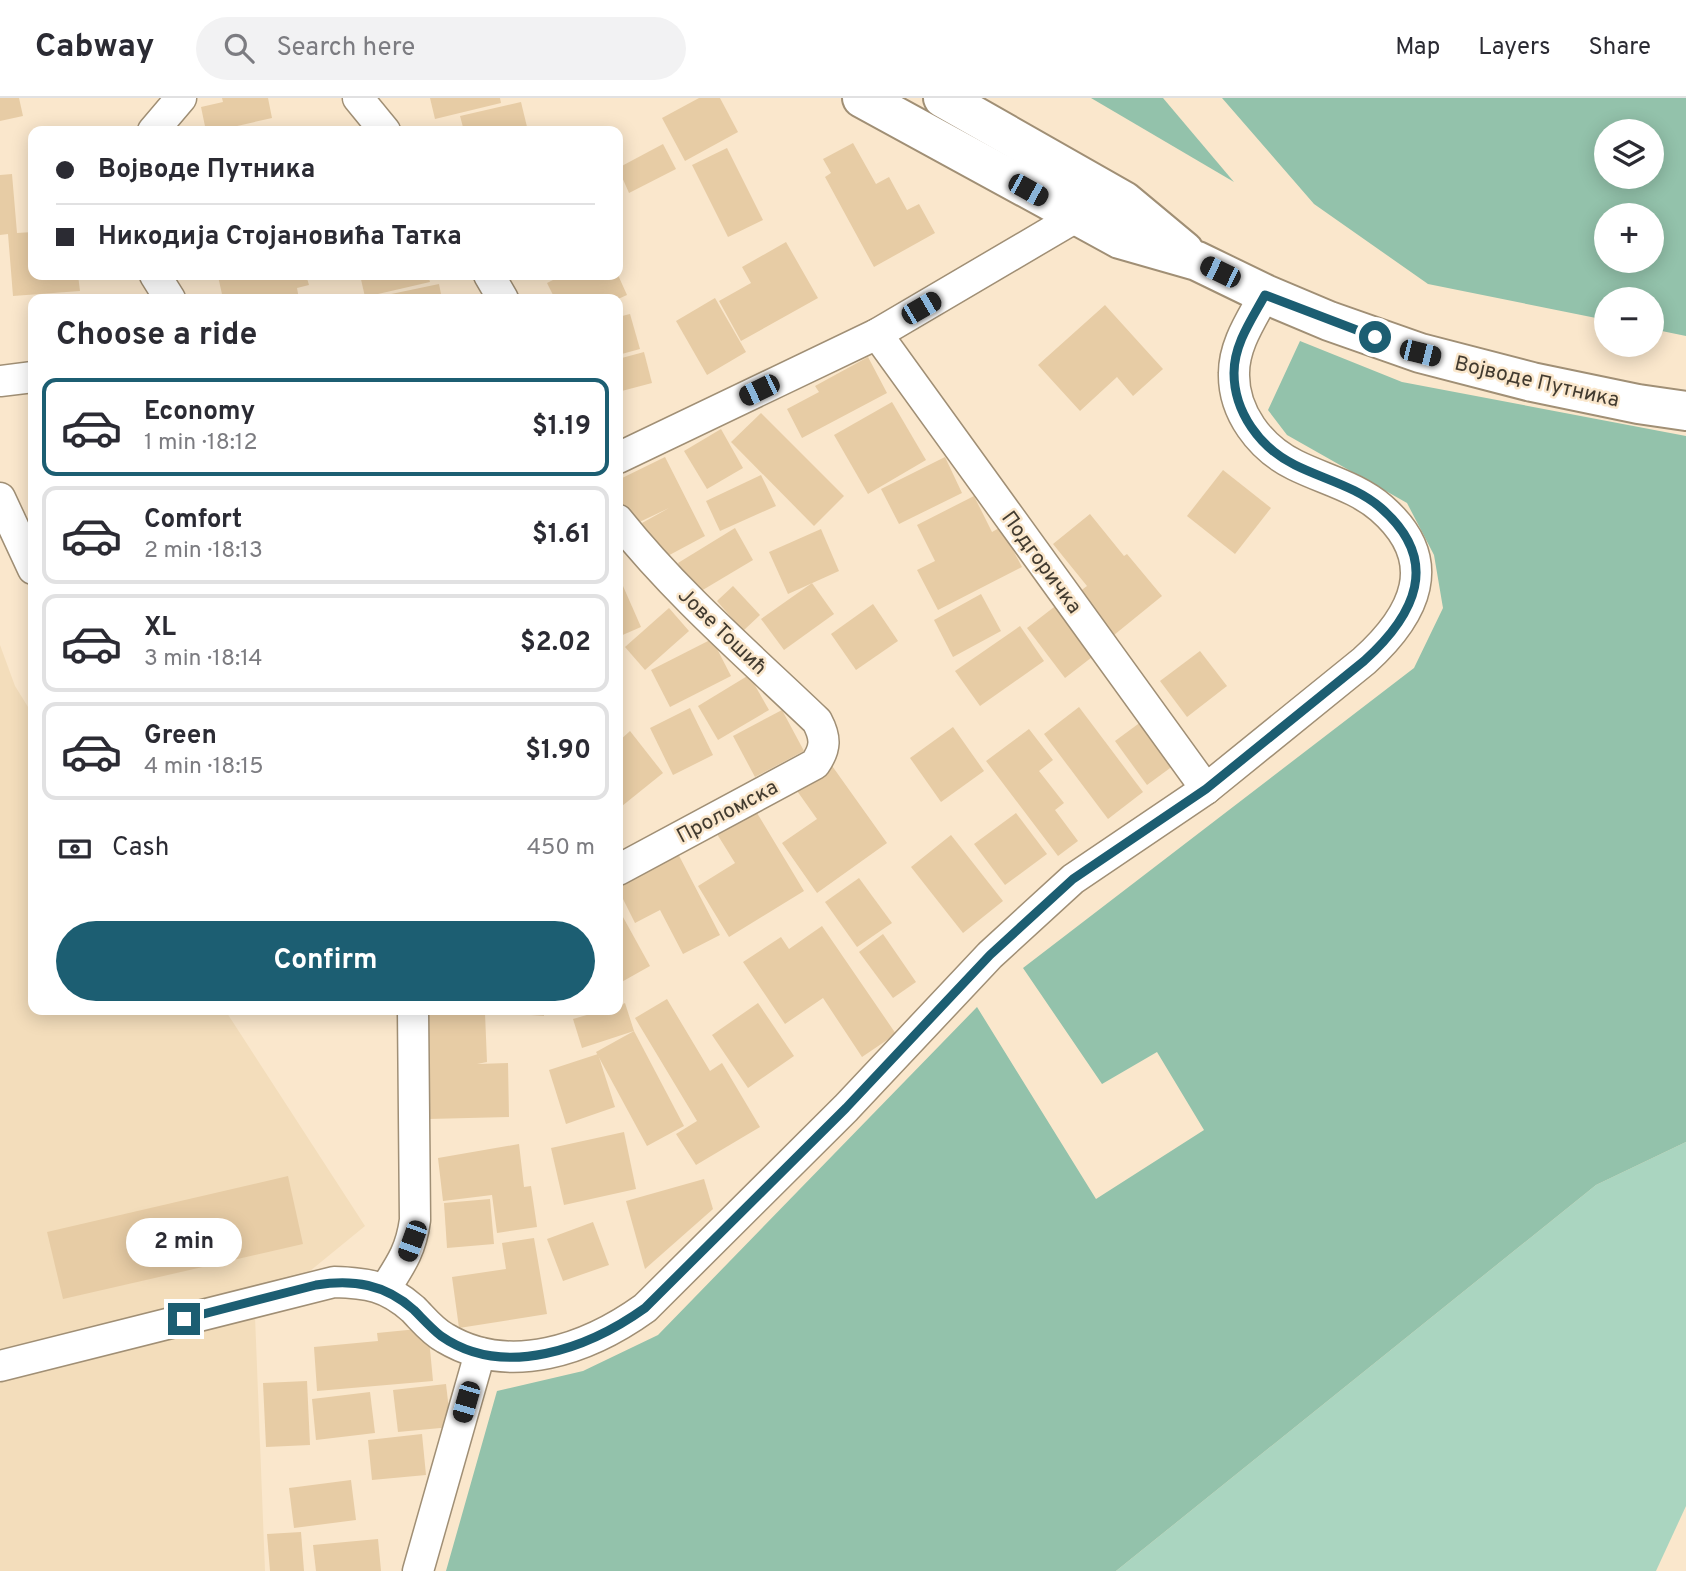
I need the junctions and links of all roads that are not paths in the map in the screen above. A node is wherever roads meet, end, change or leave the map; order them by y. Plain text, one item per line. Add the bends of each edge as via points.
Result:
1 (181, 98) edge
2 (358, 98) edge
3 (862, 98) edge
4 (943, 98) edge
5 (157, 126) edge
6 (381, 126) edge
7 (1076, 217) junction
8 (1197, 261) junction
9 (1265, 295) junction
10 (877, 334) junction
11 (28, 378) edge
12 (0, 381) edge
13 (1686, 411) edge
14 (623, 456) edge
15 (0, 498) edge
16 (623, 526) edge
17 (28, 558) edge
18 (825, 743) joint
19 (1206, 789) junction
20 (623, 867) edge
21 (413, 1015) edge
22 (384, 1289) junction
23 (480, 1353) junction
24 (0, 1366) edge
25 (418, 1571) edge

1 - 5 street
2 - 6 street
3 - 7 street, Војводе Путника
4 - 8 street, Војводе Путника via 1124,201
7 - 8 street, Војводе Путника via 1120,239
7 - 10 street
8 - 9 street, Војводе Путника
9 - 13 street, Војводе Путника via 1420,353 1532,382
9 - 19 street via 1237,347 1235,390 1241,412 1266,445 1293,464 1349,488 1380,508 1404,534 1412,551 1416,585 1404,618 1382,644
10 - 14 street
10 - 19 street, Подгоричка
11 - 12 street
15 - 17 street
16 - 18 street, Јове Тошић via 696,606 817,721
18 - 20 street, Проломска via 815,764
19 - 23 street via 1073,879 990,955 846,1108 645,1308 569,1348 509,1357
21 - 22 street via 415,1220 407,1257
22 - 23 street via 443,1337
22 - 24 street via 370,1284 316,1285
23 - 25 street

